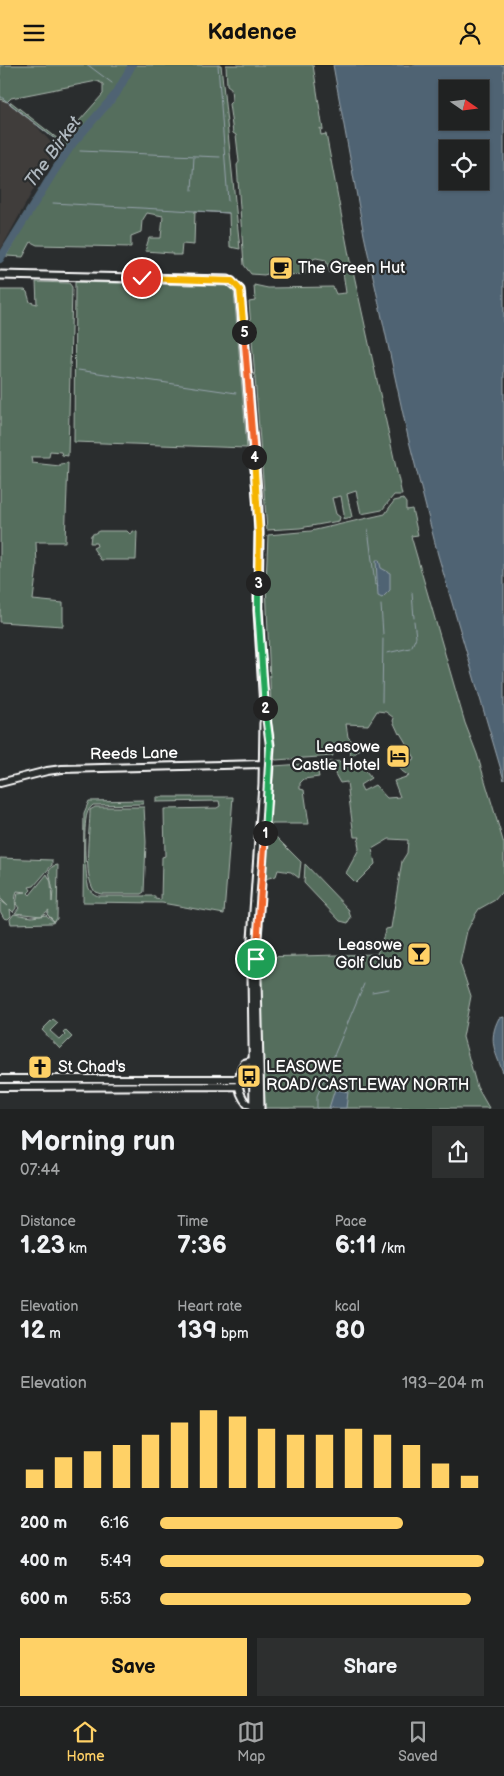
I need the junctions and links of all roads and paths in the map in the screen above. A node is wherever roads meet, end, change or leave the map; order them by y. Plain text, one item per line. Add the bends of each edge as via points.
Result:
1 (0, 275) edge
2 (266, 764) junction
3 (0, 783) edge
4 (256, 1059) junction
5 (1, 1079) edge
6 (75, 1079) junction
7 (133, 1079) junction
8 (177, 1079) junction
9 (238, 1079) junction
10 (1, 1087) edge
11 (74, 1087) junction
12 (133, 1087) junction
13 (177, 1087) junction
14 (238, 1087) junction
15 (257, 1107) edge

1 - 2 main road via 228,280 235,283 240,296 257,491 258,609
2 - 3 street, Reeds Lane via 60,769
2 - 4 main road via 252,937
4 - 9 street via 244,1063
4 - 15 main road
5 - 6 street
6 - 7 street
6 - 11 street
7 - 8 street
7 - 12 street
8 - 9 street
8 - 13 street
9 - 14 street
10 - 11 street
11 - 12 street
12 - 13 street
13 - 14 street
14 - 15 street via 247,1104

